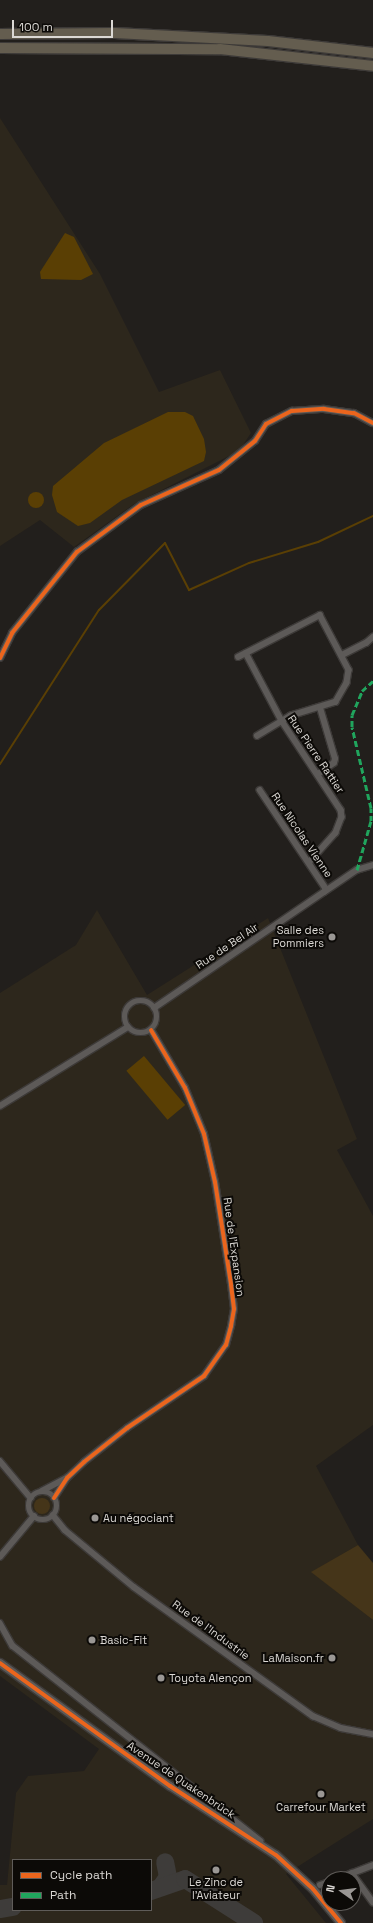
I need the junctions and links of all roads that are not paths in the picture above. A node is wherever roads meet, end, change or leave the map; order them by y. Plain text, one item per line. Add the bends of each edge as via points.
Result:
1 (0, 34) edge
2 (0, 48) edge
3 (373, 53) edge
4 (373, 66) edge
5 (373, 423) edge
6 (373, 637) edge
7 (246, 653) junction
8 (342, 655) junction
9 (238, 657) dead end
10 (0, 658) edge
11 (320, 708) junction
12 (282, 722) junction
13 (258, 736) dead end
14 (318, 774) junction
15 (260, 790) dead end
16 (310, 862) junction
17 (373, 865) edge
18 (327, 890) junction
19 (154, 1008) junction
20 (128, 1027) junction
21 (151, 1030) junction
22 (0, 1106) edge
23 (0, 1461) edge
24 (67, 1478) junction
25 (42, 1491) junction
26 (31, 1498) junction
27 (54, 1498) junction
28 (52, 1515) junction
29 (34, 1516) junction
30 (0, 1557) edge
31 (0, 1623) edge
32 (0, 1663) edge
33 (373, 1734) edge
34 (276, 1855) junction
35 (373, 1865) edge
36 (357, 1871) edge
37 (361, 1885) edge
38 (373, 1902) edge
39 (341, 1923) edge

1 - 3 highway via 115,33 268,41
2 - 4 highway via 220,49
5 - 10 street via 354,413 324,409 292,411 266,424 255,441 219,470 141,505 77,552 12,633
6 - 8 street via 366,644
7 - 8 street via 320,615
7 - 9 street
7 - 12 street, Rue Pierre Rattier
8 - 11 street via 349,670 347,683 336,702
11 - 12 street
11 - 14 street via 334,764
12 - 13 street
12 - 14 street, Rue Pierre Rattier
14 - 16 street, Rue Pierre Rattier via 337,802 342,817 336,833
15 - 16 street, Rue Nicolas Vienne
16 - 18 street, Rue Nicolas Vienne
17 - 18 street, Rue de Bel Air via 357,870
18 - 19 street, Rue de Bel Air
19 - 20 street via 141,1001 130,1004 124,1018
19 - 21 street via 157,1018
20 - 21 street via 137,1033
20 - 22 street
21 - 24 street, Rue de l'Expansion via 185,1088 204,1134 216,1182 231,1284 234,1309 231,1326 226,1345 204,1376 127,1428
23 - 26 street
24 - 25 street
24 - 27 street, Rue de l'Expansion
25 - 26 street
25 - 27 street
26 - 29 street via 29,1509
27 - 28 street via 56,1507
28 - 29 street via 45,1519
28 - 33 street, Rue de l'Industrie via 65,1530 134,1587 313,1716 341,1728
29 - 30 street
31 - 34 street via 14,1646
32 - 34 main road, Avenue de Quakenbrück via 170,1786
34 - 39 main road, Avenue de Quakenbrück via 313,1889
35 - 36 street
37 - 38 street

